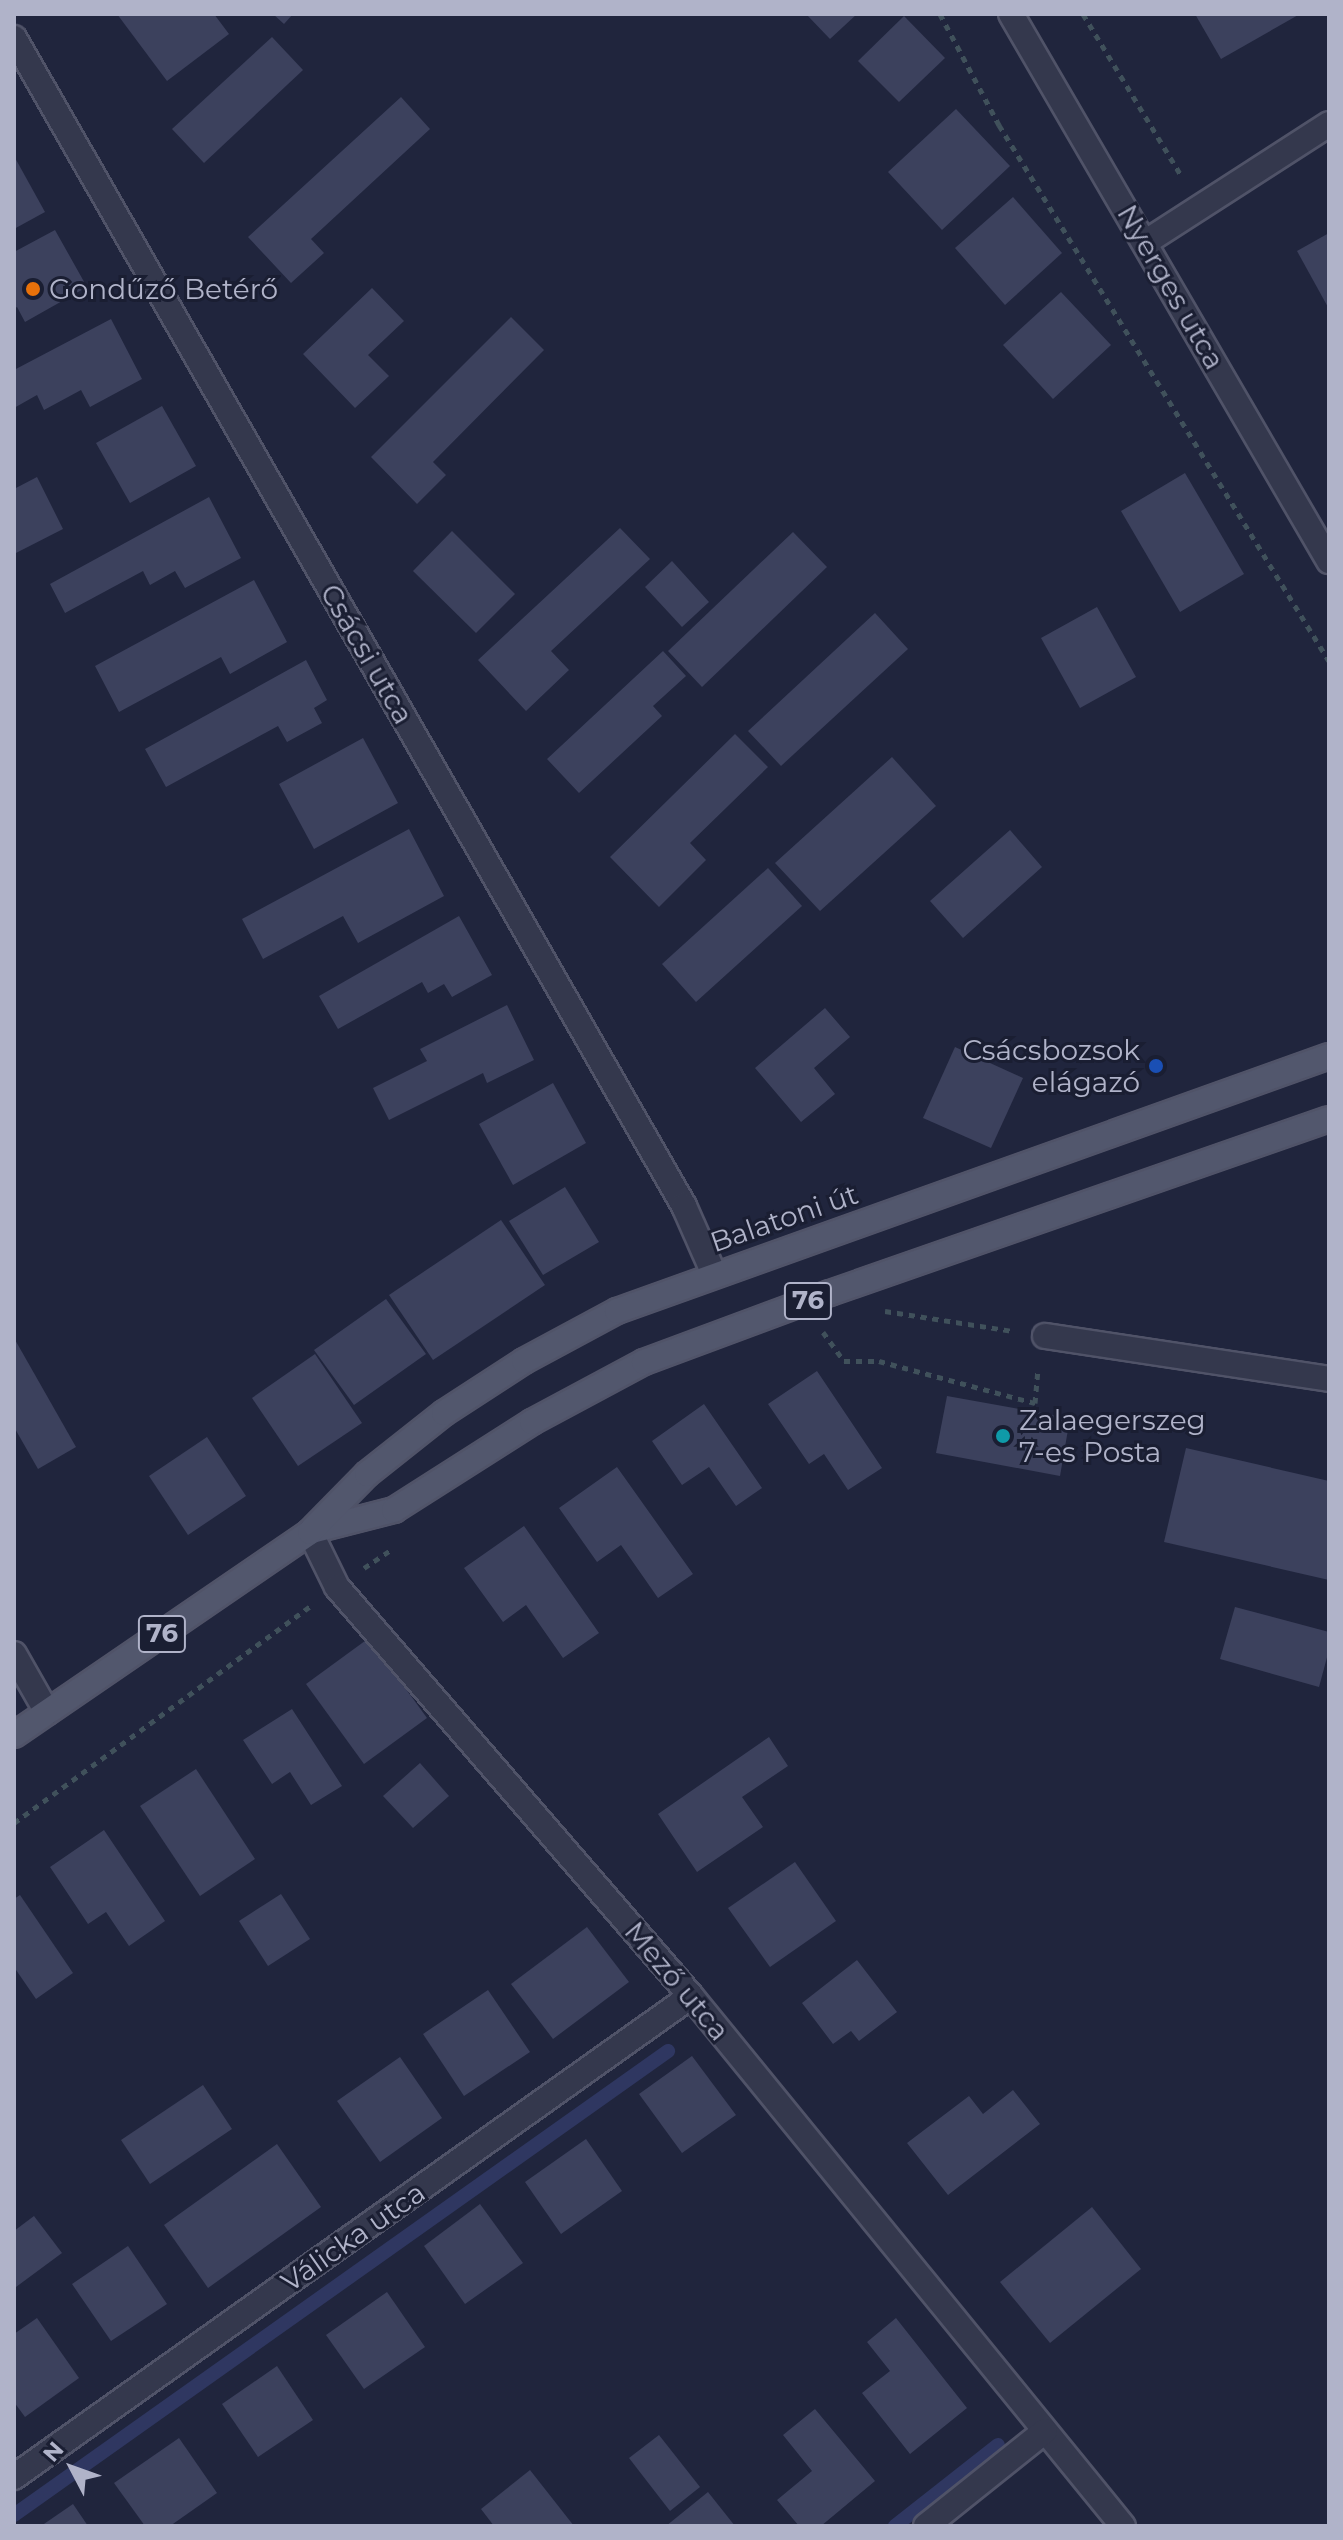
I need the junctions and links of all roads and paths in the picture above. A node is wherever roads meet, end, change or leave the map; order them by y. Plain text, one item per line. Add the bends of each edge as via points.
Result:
1 (940, 14) edge
2 (1011, 14) edge
3 (1083, 14) edge
4 (14, 38) edge
5 (1329, 124) edge
6 (1200, 206) junction
7 (1146, 242) junction
8 (1329, 561) edge
9 (1329, 661) edge
10 (1329, 1056) edge
11 (1329, 1119) edge
12 (714, 1274) junction
13 (872, 1309) dead end
14 (825, 1336) dead end
15 (1045, 1336) joint
16 (1329, 1379) edge
17 (1037, 1385) dead end
18 (310, 1532) junction
19 (14, 1654) edge
20 (47, 1712) junction
21 (14, 1735) edge
22 (691, 1996) junction
23 (1045, 2431) junction
24 (14, 2477) edge
25 (926, 2526) edge
26 (1123, 2526) edge

1 - 9 path via 999,125
2 - 7 street, Nyerges utca
3 - 6 path
4 - 12 street, Csácsi utca via 676,1192
5 - 6 street
6 - 7 street
7 - 8 street, Nyerges utca
10 - 12 main road, Balatoni út / 76
11 - 18 main road, Balatoni út / 76 via 644,1362 532,1422 394,1510
12 - 18 main road, Balatoni út / 76 via 617,1311 524,1361 444,1413 367,1474
13 - 15 path
14 - 17 path via 844,1361 879,1361 1035,1403
15 - 16 street
18 - 20 main road, Balatoni út / 76
18 - 22 street, Mező utca via 337,1587
19 - 20 street
20 - 21 main road, Balatoni út / 76
22 - 23 street, Mező utca
22 - 24 street, Válicka utca
23 - 25 street
23 - 26 street, Mező utca

